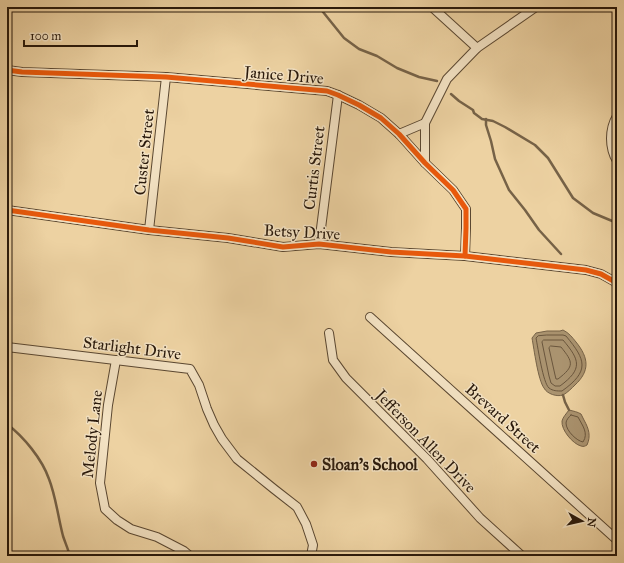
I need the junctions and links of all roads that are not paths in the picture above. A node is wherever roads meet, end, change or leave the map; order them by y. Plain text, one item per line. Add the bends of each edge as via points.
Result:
1 (432, 7) edge
2 (536, 7) edge
3 (477, 48) junction
4 (7, 70) edge
5 (166, 77) junction
6 (338, 95) junction
7 (617, 116) edge
8 (425, 123) junction
9 (399, 134) junction
10 (617, 161) edge
11 (425, 163) junction
12 (7, 210) edge
13 (149, 230) junction
14 (319, 244) junction
15 (465, 256) junction
16 (617, 284) edge
17 (370, 317) dead end
18 (329, 333) dead end
19 (7, 347) edge
20 (116, 360) junction
21 (617, 540) edge
22 (190, 556) edge
23 (312, 556) edge
24 (522, 556) edge

1 - 3 street
2 - 3 street
3 - 8 street via 447,79
4 - 5 street, Janice Drive
5 - 6 street, Janice Drive via 327,91
5 - 13 street, Custer Street
6 - 9 street, Janice Drive via 381,118
6 - 14 street, Curtis Street
7 - 10 street via 611,133 611,146
8 - 9 street
8 - 11 street
9 - 11 street, Janice Drive
11 - 15 street, Janice Drive via 453,190 466,209
12 - 13 street, Betsy Drive
13 - 14 street, Betsy Drive via 228,238 283,247
14 - 15 street, Betsy Drive via 391,252
15 - 16 street, Betsy Drive via 586,270 601,274
17 - 21 street, Brevard Street
18 - 24 street, Jefferson Allen Drive via 333,360 346,378 427,459 480,518
19 - 20 street, Starlight Drive
20 - 22 street, Melody Lane via 108,405 100,483 105,509 131,529 157,537
20 - 23 street, Starlight Drive via 190,369 214,425 237,459 297,507 313,545

